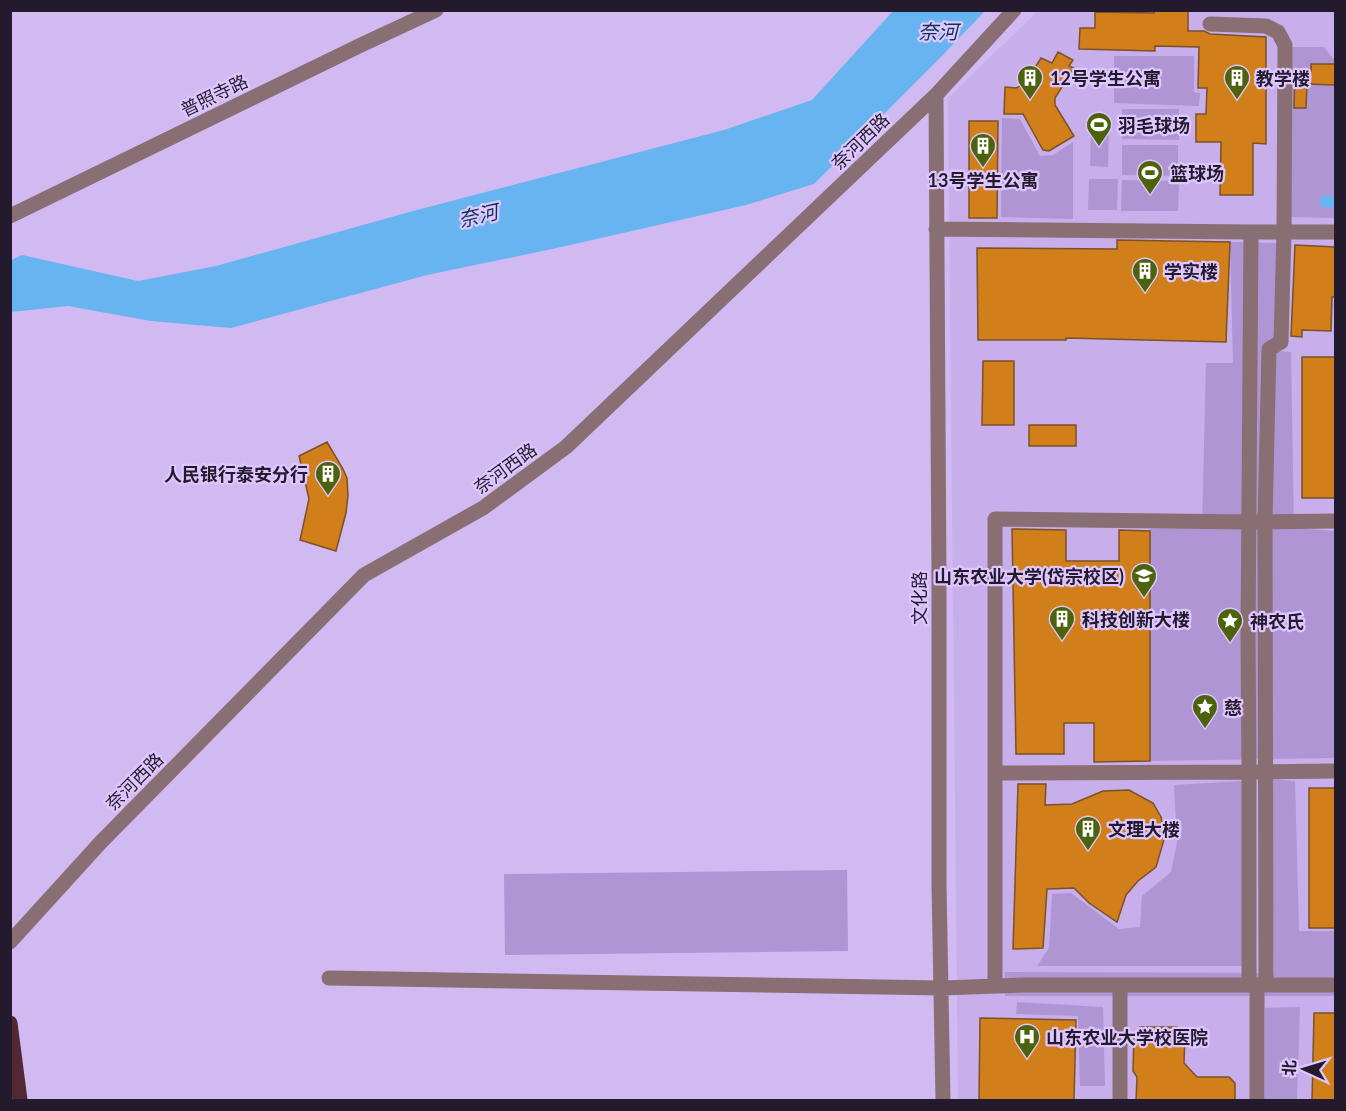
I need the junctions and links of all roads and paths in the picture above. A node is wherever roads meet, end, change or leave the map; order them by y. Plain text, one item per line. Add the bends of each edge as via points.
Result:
1 (436, 10) edge
2 (1014, 10) edge
3 (1210, 24) dead end
4 (936, 95) junction
5 (10, 216) edge
6 (936, 229) junction
7 (1251, 232) junction
8 (1284, 232) junction
9 (1335, 232) edge
10 (1264, 521) junction
11 (1335, 521) edge
12 (1248, 522) junction
13 (1335, 771) edge
14 (1249, 772) junction
15 (1265, 772) junction
16 (995, 773) junction
17 (10, 942) edge
18 (329, 978) dead end
19 (1119, 985) junction
20 (1257, 985) junction
21 (1335, 985) edge
22 (995, 986) junction
23 (942, 987) junction
24 (10, 1023) edge
25 (20, 1101) edge
26 (943, 1101) edge
27 (1120, 1101) edge
28 (1257, 1101) edge

1 - 5 street, 普照寺路
2 - 4 street, 奈河西路
3 - 8 street via 1266,26 1278,32 1285,45
4 - 6 street, 文化路
4 - 17 street, 奈河西路 via 566,447 483,508 364,574 101,842
6 - 7 street
6 - 23 street, 文化路
7 - 8 street
7 - 12 street
8 - 9 street
8 - 10 street via 1281,342 1269,349
10 - 11 street
10 - 12 street
10 - 15 street
12 - 14 street
12 - 16 street via 995,519
13 - 15 street
14 - 15 street
14 - 16 street
14 - 20 street
15 - 20 street
16 - 22 street
18 - 23 street
19 - 20 street
19 - 22 street
19 - 27 street
20 - 21 street
20 - 28 street
22 - 23 street
23 - 26 street, 文化路
24 - 25 main road

